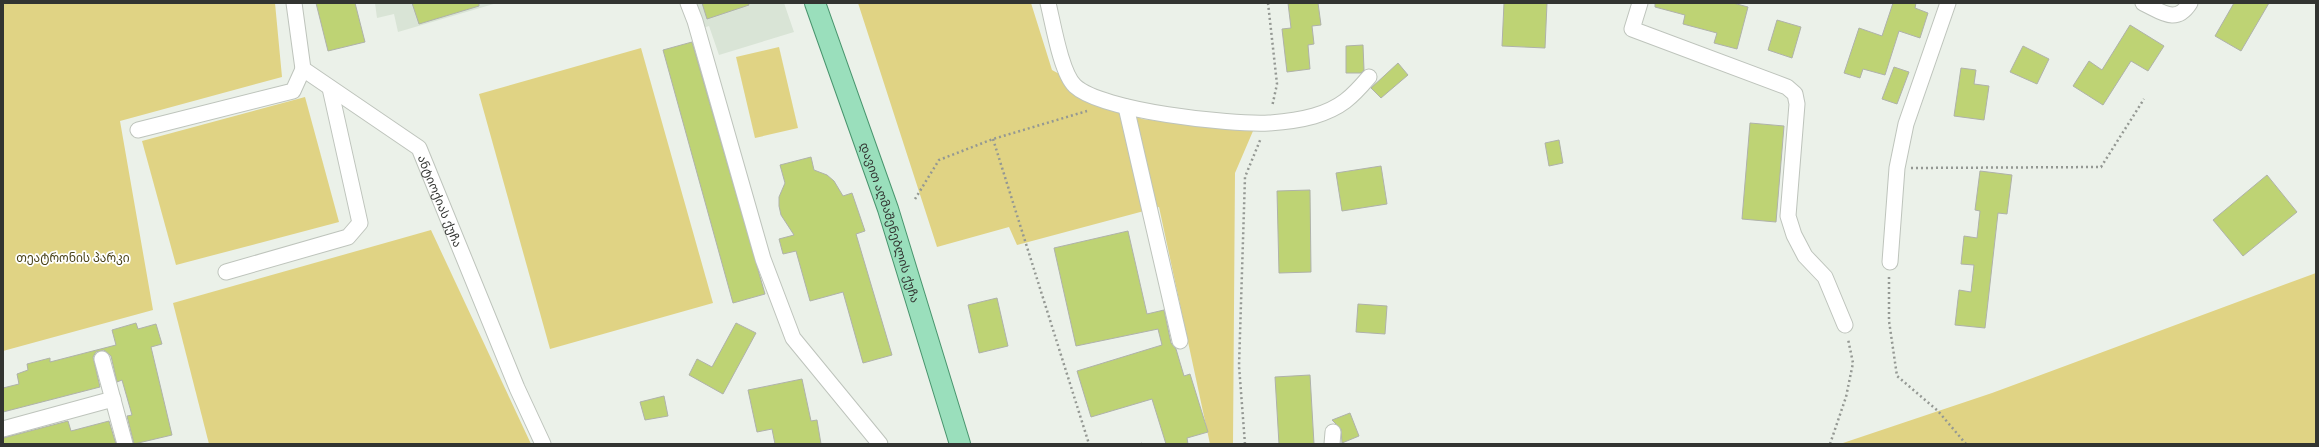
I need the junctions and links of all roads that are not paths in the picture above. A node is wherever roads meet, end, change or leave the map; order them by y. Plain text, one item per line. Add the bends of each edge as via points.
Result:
1 (294, 3) edge
2 (688, 3) edge
3 (815, 3) edge
4 (1048, 3) edge
5 (1640, 3) edge
6 (1948, 3) edge
7 (2143, 3) edge
8 (2190, 3) edge
9 (304, 70) junction
10 (1369, 76) dead end
11 (330, 88) junction
12 (1126, 107) junction
13 (138, 130) dead end
14 (1890, 262) road end
15 (226, 272) dead end
16 (1844, 325) road end
17 (1180, 341) dead end
18 (102, 359) dead end
19 (113, 399) junction
20 (3, 429) edge
21 (125, 444) edge
22 (543, 444) edge
23 (880, 444) edge
24 (960, 444) edge

1 - 9 street
2 - 23 street via 763,259 794,338
3 - 24 main road, დავით აღმაშენებლის ქუჩა via 888,209
4 - 12 street via 1066,74 1075,86 1097,98
5 - 16 street via 1632,29 1787,87 1794,94 1797,104 1788,216 1794,236 1805,256 1825,277
6 - 14 street via 1906,124 1896,168
7 - 8 street via 2168,15 2177,16 2184,12
9 - 11 street, ანტიოქიას ქუჩა
9 - 13 street via 293,91
10 - 12 street via 1348,101 1314,116 1269,123 1214,121
11 - 15 street via 360,223 348,237
11 - 22 street, ანტიოქიას ქუჩა via 419,148 517,388
12 - 17 street
18 - 19 street
19 - 20 street
19 - 21 street

